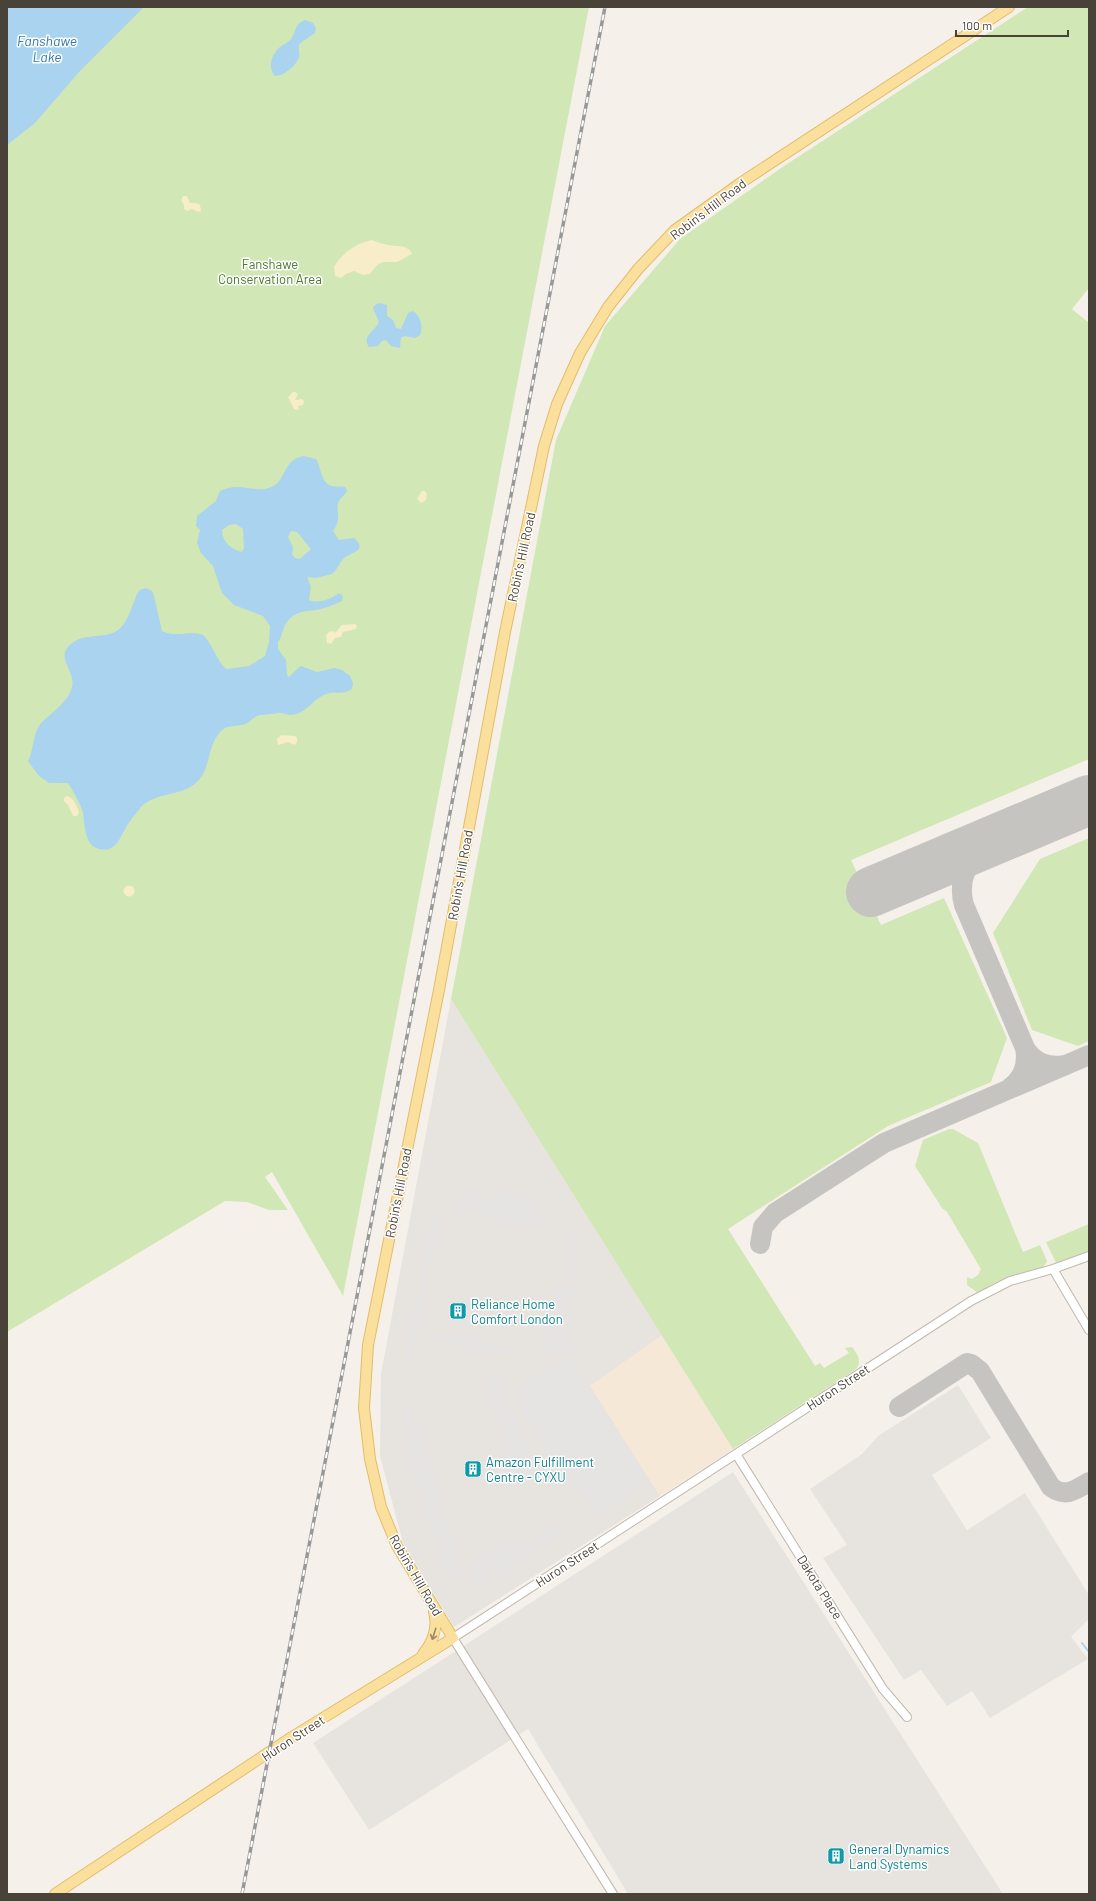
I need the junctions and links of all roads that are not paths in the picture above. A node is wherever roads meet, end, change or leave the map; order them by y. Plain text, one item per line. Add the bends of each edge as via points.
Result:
1 (1009, 7) edge
2 (1089, 1256) edge
3 (1053, 1269) junction
4 (1089, 1330) edge
5 (736, 1454) junction
6 (432, 1604) junction
7 (453, 1638) junction
8 (418, 1659) junction
9 (907, 1717) dead end
10 (55, 1894) edge
11 (613, 1894) edge

1 - 6 main road, Robin's Hill Road via 742,182 675,230 638,269 608,307 580,353 557,404 544,446 505,632 439,990 368,1345 364,1408 370,1459 381,1507 397,1546
2 - 3 street, Huron Street
3 - 4 street
3 - 5 street, Huron Street via 1010,1281 971,1301
5 - 7 street, Huron Street
5 - 9 street, Dakota Place via 883,1689
6 - 7 main road, Robin's Hill Road
6 -> 8 main road via 437,1621 435,1633 428,1648
7 - 8 main road, Huron Street
7 - 11 street, Robin's Hill Road
8 - 10 main road, Huron Street via 292,1737

